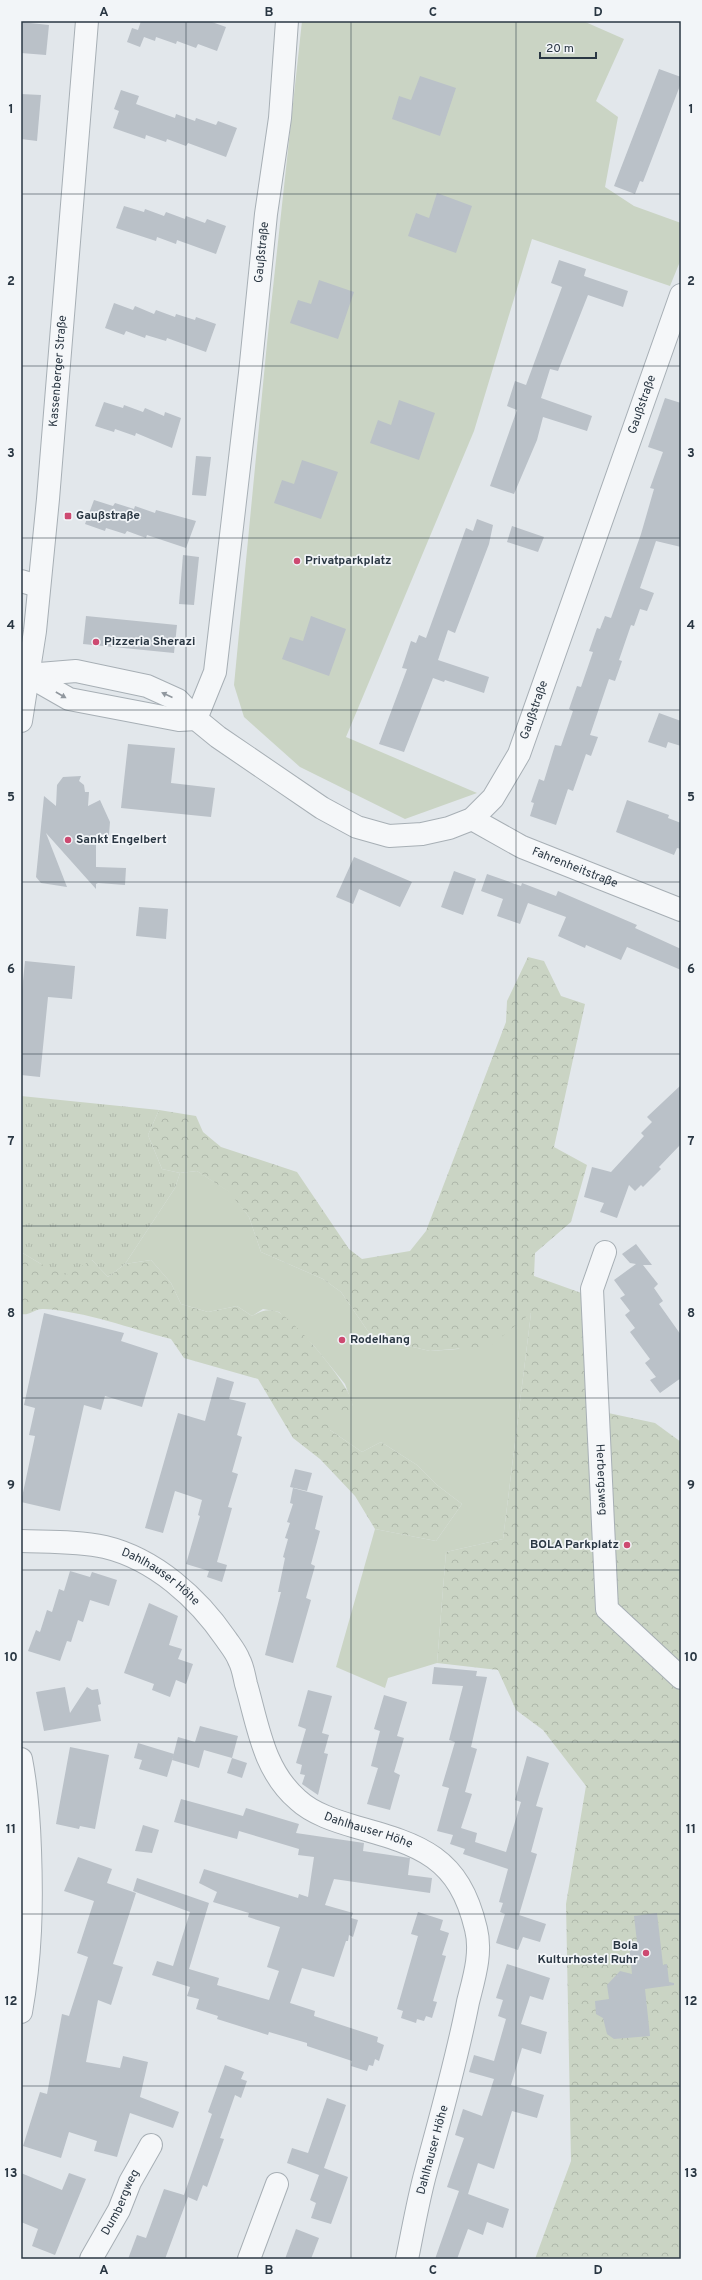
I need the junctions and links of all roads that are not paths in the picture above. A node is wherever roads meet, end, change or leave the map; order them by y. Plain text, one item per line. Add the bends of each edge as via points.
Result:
1 (87, 21) edge
2 (287, 21) edge
3 (681, 295) edge
4 (30, 583) edge
5 (27, 676) junction
6 (21, 720) edge
7 (196, 720) junction
8 (472, 819) junction
9 (681, 910) edge
10 (605, 1252) dead end
11 (21, 1542) edge
12 (681, 1678) edge
13 (21, 1759) edge
14 (21, 2012) edge
15 (150, 2145) dead end
16 (277, 2184) dead end
17 (91, 2259) edge
18 (249, 2259) edge
19 (407, 2259) edge

1 - 4 street, Kassenberger Straße via 48,499
2 - 7 street, Gaußstraße via 280,118 265,221 215,672
3 - 8 street, Gaußstraße via 519,754 494,798
4 - 5 street, Kassenberger Straße via 35,631
5 - 6 street, Kassenberger Straße
5 -> 7 street via 69,699 179,720
7 -> 5 street, Gaußstraße via 178,700 147,686 76,671
7 - 8 street, Gaußstraße via 322,808 343,821 369,831 389,836 410,836 449,828
8 - 9 street, Fahrenheitstraße via 522,847
10 - 12 street, Herbergsweg via 592,1289 607,1609
11 - 19 street, Dahlhauser Höhe via 66,1542 106,1548 125,1554 178,1584 199,1603 239,1659 264,1754 284,1785 298,1800 311,1809 341,1822 411,1844 428,1853 461,1885 468,1899 476,1930 478,1956 459,2049 425,2174
13 - 14 street via 27,1790 32,1910 28,1972
15 - 17 street, Dumbergweg via 130,2182 119,2210
16 - 18 street

